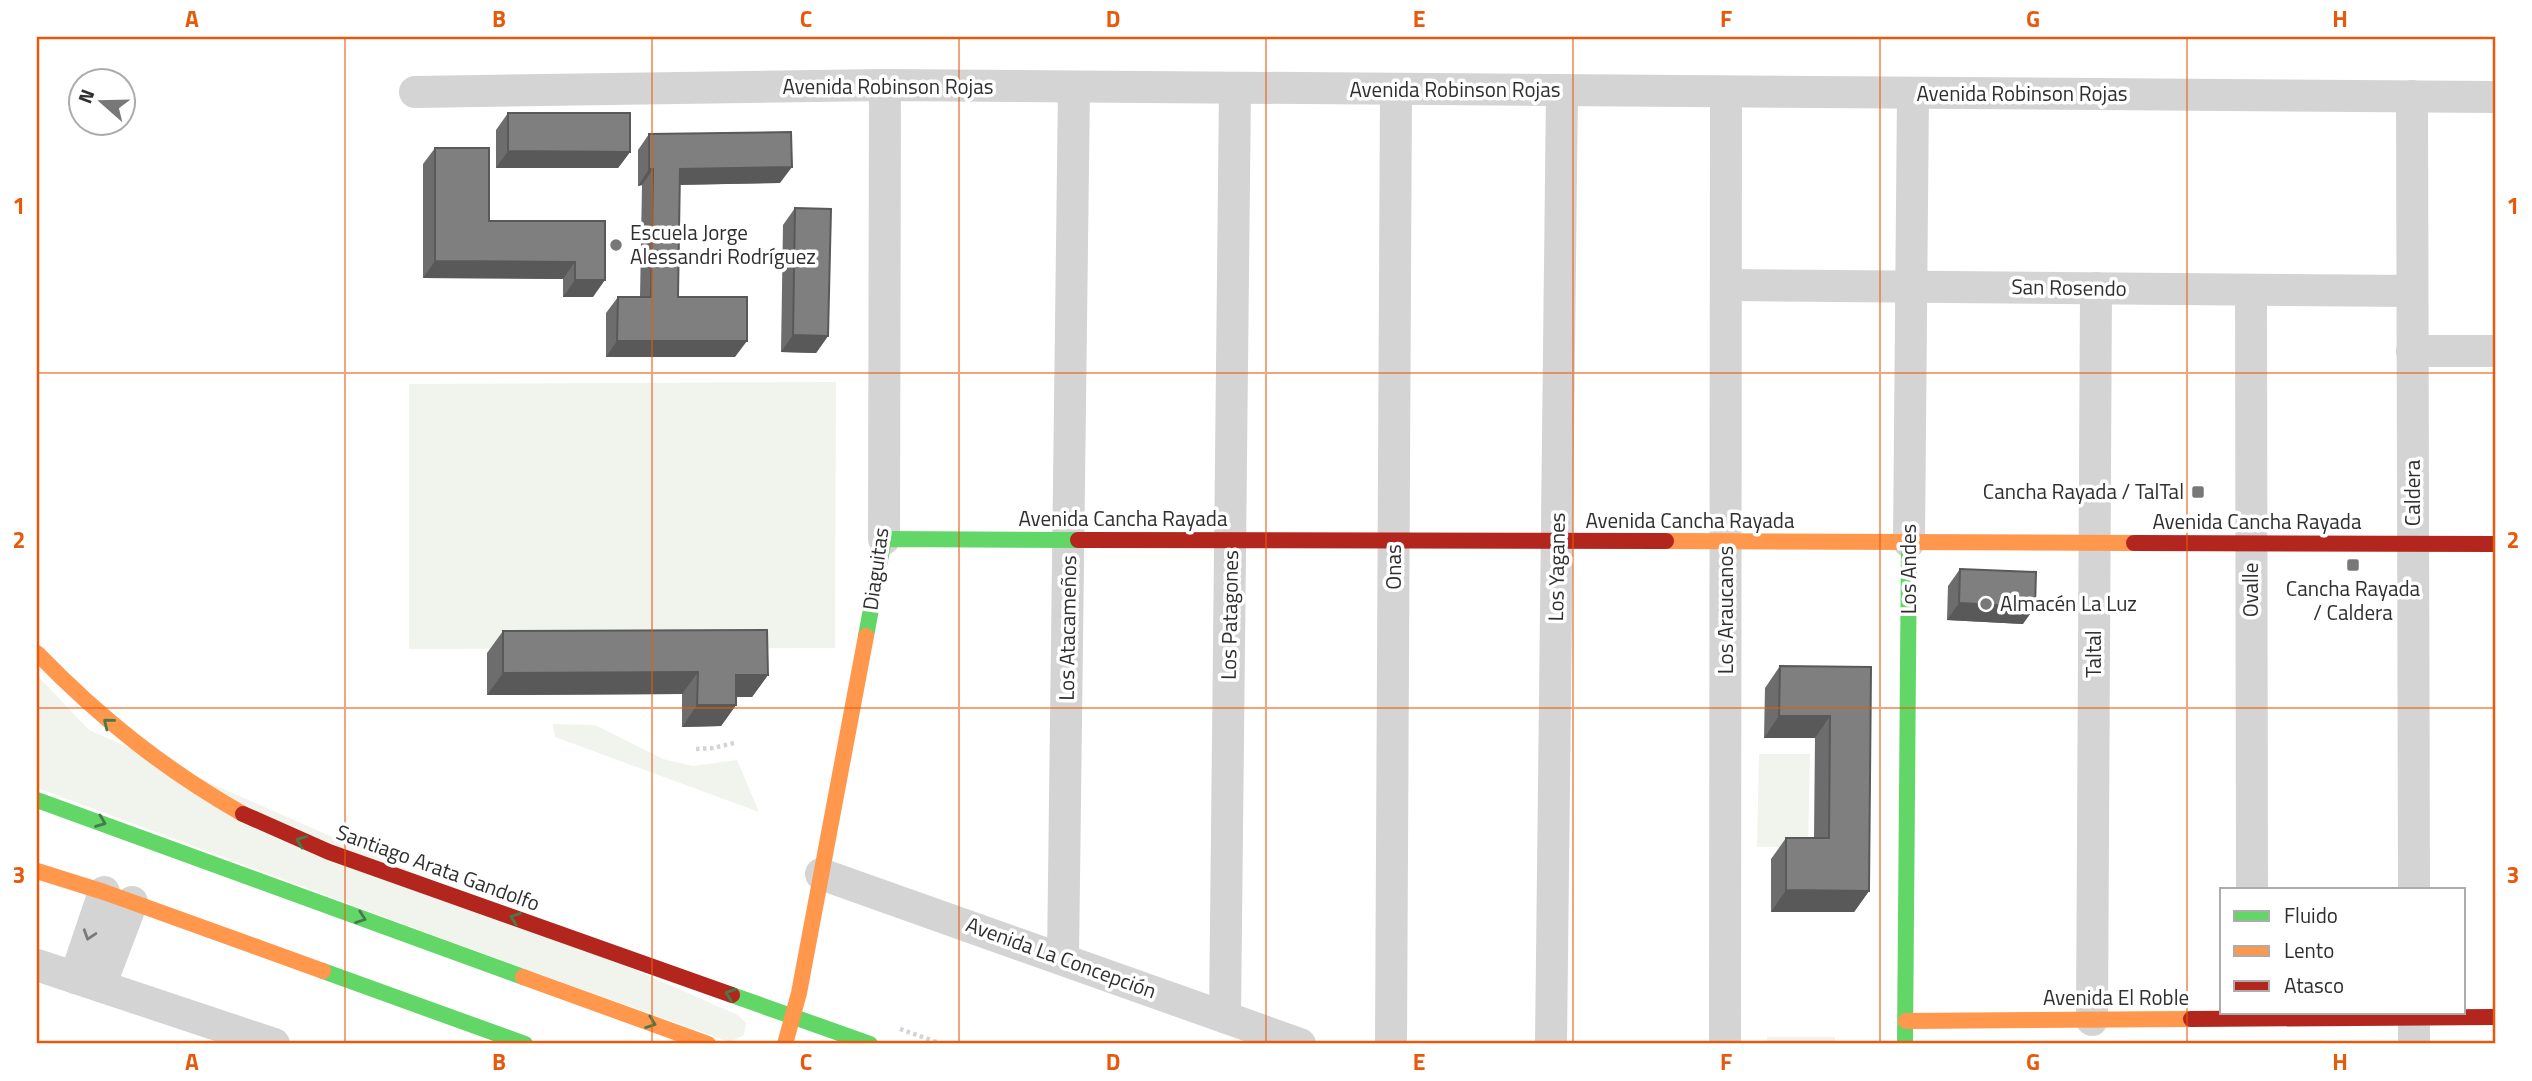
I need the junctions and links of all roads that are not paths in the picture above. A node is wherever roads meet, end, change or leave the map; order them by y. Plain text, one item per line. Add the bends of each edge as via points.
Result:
1 (885, 85) junction
2 (1074, 87) junction
3 (1235, 88) junction
4 (1395, 89) junction
5 (1562, 91) junction
6 (415, 92) dead end
7 (1726, 92) junction
8 (1913, 93) junction
9 (2412, 96) junction
10 (2495, 97) edge
11 (1726, 285) junction
12 (1912, 287) junction
13 (2096, 288) junction
14 (2251, 290) junction
15 (2412, 291) junction
16 (2412, 351) junction
17 (2495, 351) edge
18 (884, 540) junction
19 (1069, 540) junction
20 (1231, 541) junction
21 (1394, 541) junction
22 (1557, 541) junction
23 (1726, 542) junction
24 (1909, 542) junction
25 (2095, 543) junction
26 (2251, 543) junction
27 (2413, 544) junction
28 (2495, 544) edge
29 (37, 653) edge
30 (37, 800) edge
31 (37, 871) edge
32 (821, 874) junction
33 (2252, 888) edge
34 (2414, 888) edge
35 (118, 897) junction
36 (1063, 959) junction
37 (37, 965) edge
38 (88, 982) junction
39 (2252, 1016) edge
40 (794, 1017) junction
41 (1225, 1017) junction
42 (2495, 1017) edge
43 (2092, 1020) junction
44 (1906, 1021) junction
45 (2414, 1025) edge
46 (274, 1044) edge
47 (525, 1044) edge
48 (708, 1044) edge
49 (785, 1044) edge
50 (870, 1044) edge
51 (1300, 1044) edge
52 (1391, 1044) edge
53 (1552, 1044) edge
54 (1725, 1044) edge
55 (1905, 1044) edge

1 - 2 street, Avenida Robinson Rojas
1 - 6 street, Avenida Robinson Rojas
1 - 18 street, Diaguitas
2 - 3 street, Avenida Robinson Rojas
2 - 19 street, Los Atacameños
3 - 4 street, Avenida Robinson Rojas
3 - 20 street, Los Patagones
4 - 5 street, Avenida Robinson Rojas
4 - 21 street, Onas
5 - 7 street, Avenida Robinson Rojas
5 - 22 street, Los Yaganes
7 - 8 street, Avenida Robinson Rojas
7 - 11 street, Los Araucanos
8 - 9 street, Avenida Robinson Rojas
8 - 12 street, Los Andes
9 - 10 street, Avenida Robinson Rojas
9 - 15 street, Caldera
11 - 12 street, San Rosendo
11 - 23 street, Los Araucanos
12 - 13 street, San Rosendo
12 - 24 street, Los Andes
13 - 14 street, San Rosendo
13 - 25 street, Taltal
14 - 15 street, San Rosendo
14 - 26 street, Ovalle
15 - 16 street, Caldera
16 - 17 street
16 - 27 street, Caldera
18 - 19 street, Avenida Cancha Rayada
18 - 32 street, Diaguitas
19 - 20 street, Avenida Cancha Rayada
19 - 36 street, Los Atacameños
20 - 21 street, Avenida Cancha Rayada
20 - 41 street, Los Patagones
21 - 22 street, Avenida Cancha Rayada
21 - 52 street, Onas
22 - 23 street, Avenida Cancha Rayada
22 - 53 street, Los Yaganes
23 - 24 street, Avenida Cancha Rayada
23 - 54 street, Los Araucanos
24 - 25 street, Avenida Cancha Rayada
24 - 44 street, Los Andes
25 - 26 street, Avenida Cancha Rayada
25 - 43 street, Taltal
26 - 27 street, Avenida Cancha Rayada
26 - 33 street, Ovalle
27 - 28 street, Avenida Cancha Rayada
27 - 34 street, Caldera
40 -> 29 street, Santiago Arata Gandolfo via 262,824 197,789 136,746
30 -> 48 street
31 - 35 street
32 - 36 street, Avenida La Concepción
32 - 40 street, Diaguitas
35 - 38 street
35 - 47 street
36 - 41 street, Avenida La Concepción
37 - 38 street
38 - 46 street
39 - 43 street, Avenida El Roble
39 - 45 street, Avenida El Roble
40 - 49 street, Diaguitas
40 - 50 street, Santiago Arata Gandolfo
41 - 51 street, Avenida La Concepción
42 - 45 street, Avenida El Roble
43 - 44 street, Avenida El Roble
44 - 55 street, Los Andes

